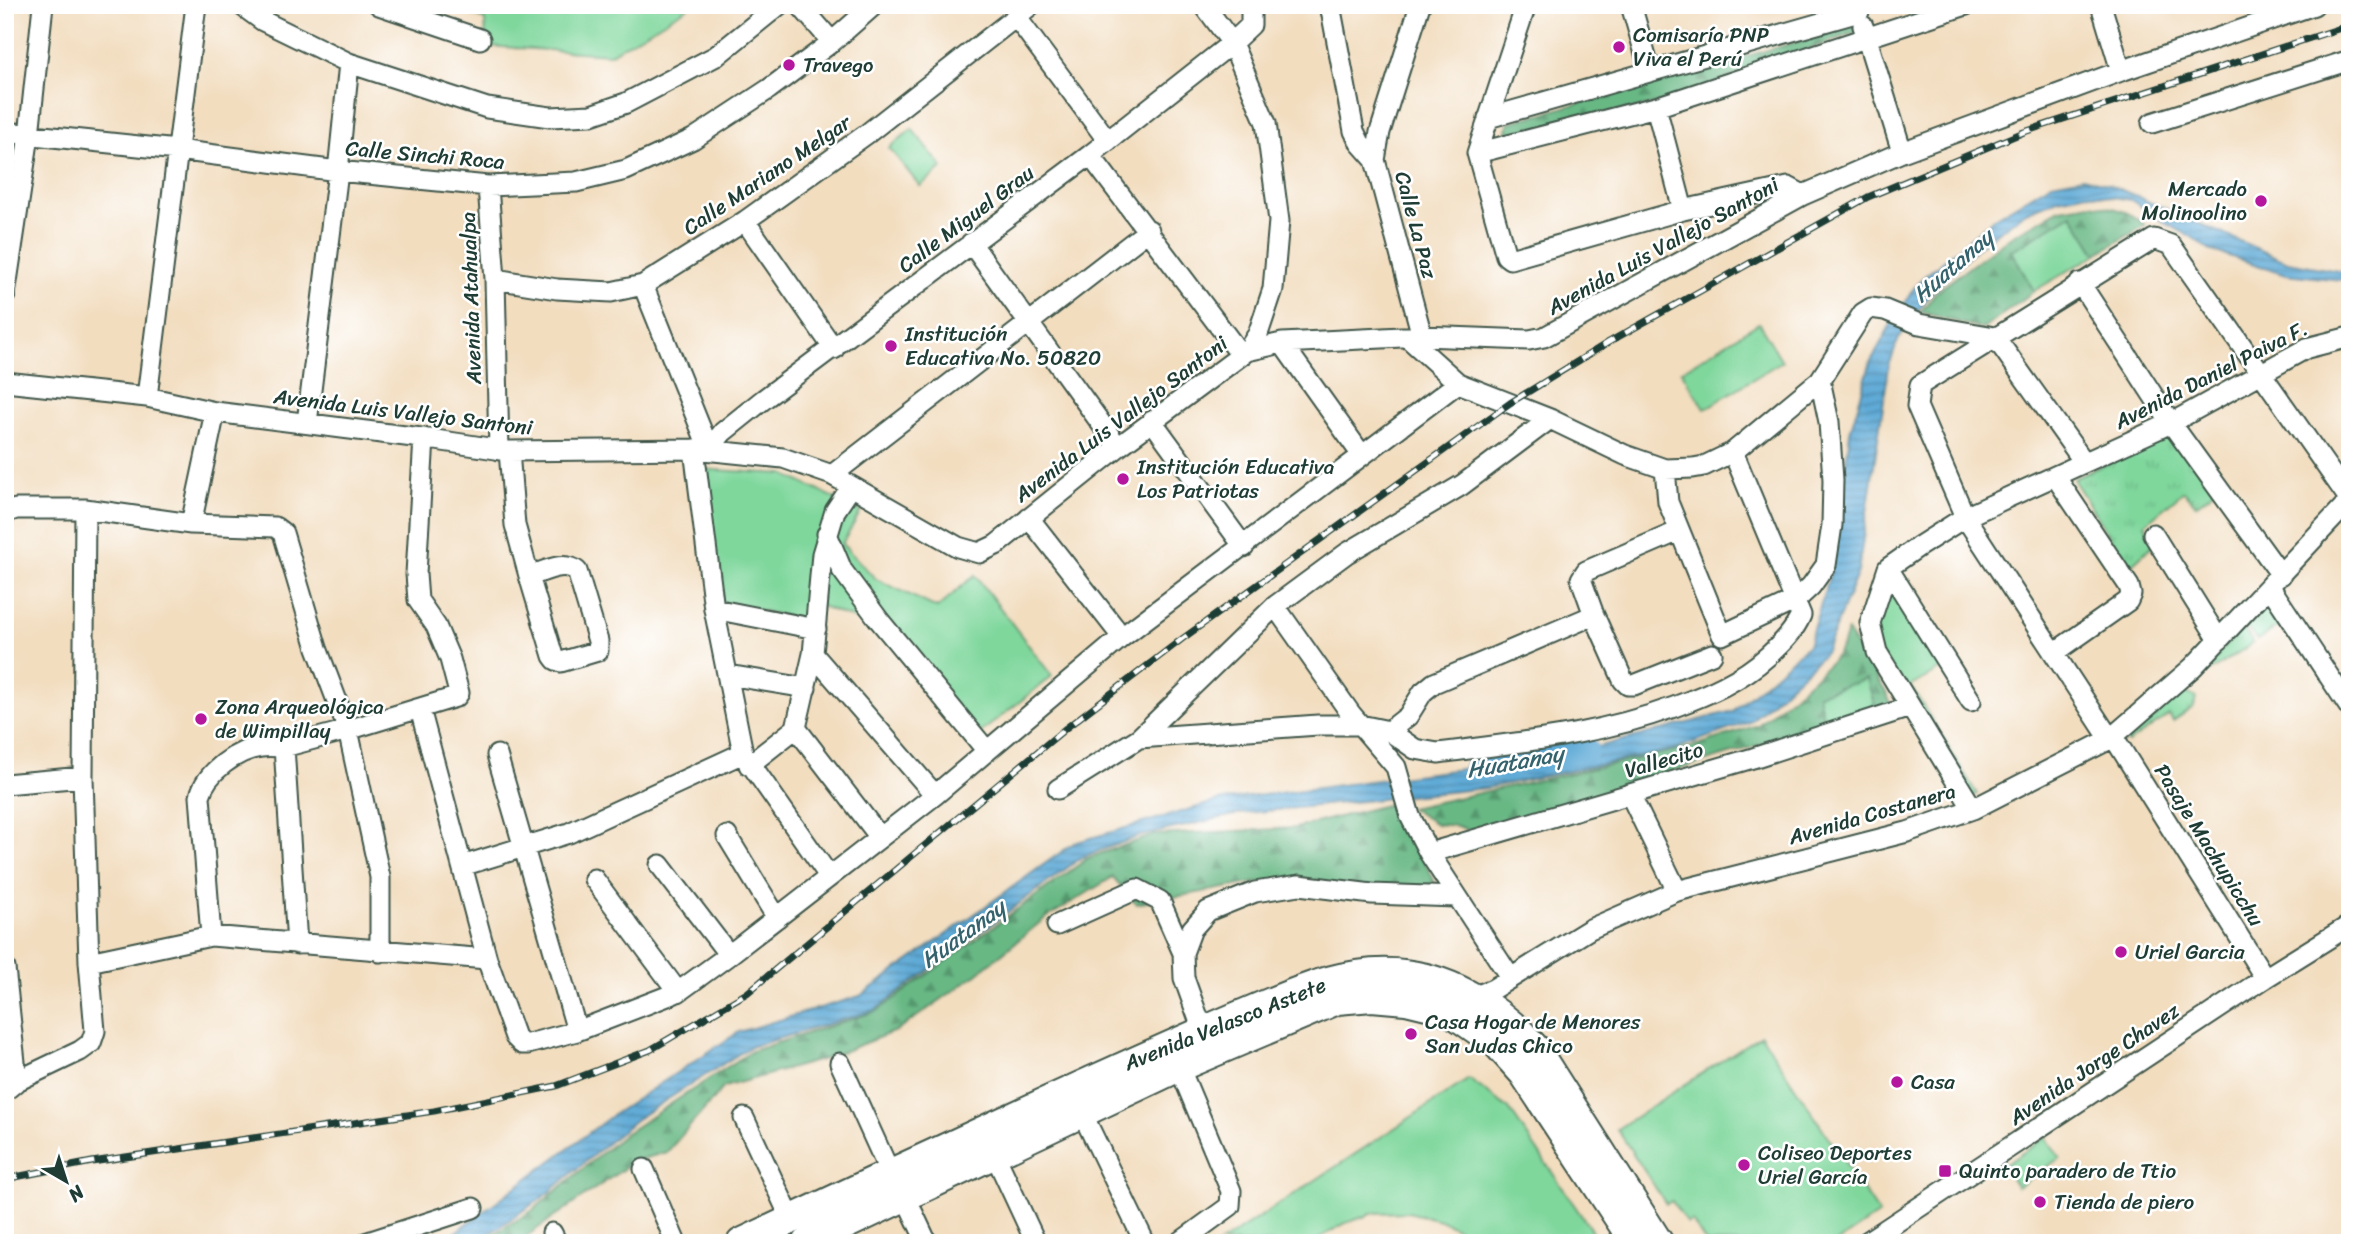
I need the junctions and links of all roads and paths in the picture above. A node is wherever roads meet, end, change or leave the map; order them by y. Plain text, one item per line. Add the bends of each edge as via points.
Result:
1 (43, 5) edge
2 (196, 5) edge
3 (241, 5) edge
4 (379, 5) edge
5 (779, 5) edge
6 (800, 5) edge
7 (874, 5) edge
8 (1204, 5) edge
9 (1330, 5) edge
10 (1420, 5) edge
11 (1526, 5) edge
12 (1631, 5) edge
13 (1966, 5) edge
14 (2101, 5) edge
15 (2314, 5) edge
16 (1858, 9) edge
17 (1024, 11) edge
18 (1251, 15) edge
19 (1866, 37) junction
20 (480, 39) dead end
21 (832, 42) junction
22 (1232, 43) junction
23 (2350, 60) edge
24 (349, 63) junction
25 (1650, 71) junction
26 (2121, 71) junction
27 (1656, 107) junction
28 (1488, 118) junction
29 (2152, 123) dead end
30 (5, 132) edge
31 (29, 135) junction
32 (1108, 141) junction
33 (177, 150) junction
34 (1902, 152) junction
35 (1477, 153) junction
36 (1090, 155) junction
37 (1375, 160) junction
38 (338, 171) junction
39 (488, 186) junction
40 (1803, 195) junction
41 (1683, 210) junction
42 (746, 221) junction
43 (1149, 230) junction
44 (971, 243) junction
45 (495, 279) junction
46 (2081, 283) junction
47 (643, 285) junction
48 (5, 295) edge
49 (1028, 323) junction
50 (1415, 337) junction
51 (1995, 337) junction
52 (2350, 337) edge
53 (1282, 343) junction
54 (834, 349) junction
55 (1244, 353) junction
56 (2261, 372) junction
57 (1820, 380) junction
58 (5, 382) edge
59 (1458, 383) junction
60 (147, 397) junction
61 (215, 412) junction
62 (1550, 418) junction
63 (1152, 421) junction
64 (307, 423) junction
65 (2171, 423) junction
66 (424, 438) junction
67 (1118, 447) junction
68 (702, 449) junction
69 (504, 451) junction
70 (1733, 452) junction
71 (1361, 454) junction
72 (2084, 462) junction
73 (1665, 469) junction
74 (832, 475) junction
75 (2055, 476) junction
76 (851, 487) junction
77 (2350, 500) edge
78 (85, 509) junction
79 (5, 513) edge
80 (1029, 517) junction
81 (1965, 517) junction
82 (191, 524) junction
83 (1679, 531) junction
84 (827, 534) junction
85 (2153, 534) dead end
86 (1244, 547) junction
87 (1888, 568) junction
88 (529, 576) junction
89 (2276, 581) junction
90 (1796, 600) junction
91 (1275, 606) junction
92 (715, 609) junction
93 (1594, 615) junction
94 (816, 629) junction
95 (1122, 637) junction
96 (2220, 640) junction
97 (2054, 653) junction
98 (813, 654) junction
99 (1712, 654) dead end
100 (728, 675) junction
101 (806, 688) junction
102 (1971, 701) dead end
103 (1910, 706) junction
104 (2350, 708) edge
105 (420, 709) junction
106 (1360, 725) junction
107 (796, 728) junction
108 (348, 730) junction
109 (1389, 731) junction
110 (2111, 737) junction
111 (1139, 738) junction
112 (284, 747) junction
113 (986, 751) junction
114 (497, 755) dead end
115 (746, 759) junction
116 (83, 777) junction
117 (5, 784) edge
118 (1058, 789) dead end
119 (935, 794) junction
120 (1630, 794) junction
121 (1973, 809) junction
122 (727, 836) dead end
123 (879, 836) junction
124 (524, 848) junction
125 (1429, 853) junction
126 (660, 865) dead end
127 (462, 866) junction
128 (829, 876) junction
129 (594, 879) dead end
130 (1676, 891) junction
131 (1456, 897) junction
132 (777, 918) junction
133 (1057, 925) dead end
134 (2350, 925) edge
135 (211, 936) junction
136 (297, 944) junction
137 (380, 952) junction
138 (1183, 953) junction
139 (729, 955) junction
140 (487, 960) junction
141 (89, 962) junction
142 (5, 968) edge
143 (1510, 978) junction
144 (2265, 978) junction
145 (678, 992) junction
146 (1464, 1006) junction
147 (577, 1031) junction
148 (1203, 1031) junction
149 (1175, 1056) junction
150 (840, 1063) dead end
151 (11, 1086) edge
152 (1082, 1113) junction
153 (744, 1118) dead end
154 (995, 1155) junction
155 (644, 1169) dead end
156 (890, 1173) junction
157 (905, 1196) junction
158 (473, 1208) dead end
159 (797, 1217) junction
160 (811, 1242) edge
161 (365, 1243) edge
162 (676, 1243) edge
163 (741, 1243) edge
164 (927, 1243) edge
165 (1036, 1243) edge
166 (1144, 1243) edge
167 (1179, 1243) edge
168 (1635, 1243) edge
169 (1659, 1243) edge
170 (1865, 1243) edge

1 - 31 street
2 - 33 street
3 - 24 street via 263,22
4 - 20 street
5 - 24 street via 716,56 626,103 591,115 550,117 486,108
6 - 21 street
7 - 21 street, Calle Sinchi Roca
8 - 22 street
9 - 37 street via 1354,131
10 - 37 street, Calle La Paz
11 - 28 street
12 - 25 street
13 - 19 street
14 - 26 street
15 - 26 street, Avenida Luis Vallejo Santoni
16 - 19 street
16 - 25 street
17 - 32 street
17 - 42 street, Calle Mariano Melgar via 907,105
18 - 22 street, Calle Miguel Grau
19 - 27 street
19 - 34 street
21 - 39 street, Calle Sinchi Roca via 692,139 626,170 576,182
22 - 32 street, Calle Miguel Grau
22 - 55 street via 1266,123 1279,221 1273,289 1258,334
23 - 29 street
24 - 38 street
25 - 28 street
26 - 34 street, Avenida Luis Vallejo Santoni
27 - 35 street
27 - 41 street
28 - 35 street
30 - 31 street, Calle Sinchi Roca
31 - 33 street, Calle Sinchi Roca
31 - 48 street
32 - 36 street, Calle Miguel Grau
33 - 38 street, Calle Sinchi Roca
33 - 60 street
34 - 40 street, Avenida Luis Vallejo Santoni
35 - 41 street via 1510,259
36 - 43 street
36 - 44 street, Calle Miguel Grau
37 - 50 street, Calle La Paz
38 - 39 street, Calle Sinchi Roca
38 - 64 street
39 - 45 street, Avenida Atahualpa
40 - 41 street via 1788,187
40 - 50 street, Avenida Luis Vallejo Santoni via 1544,337
42 - 47 street, Calle Mariano Melgar
42 - 54 street
43 - 49 street
43 - 55 street
44 - 49 street
44 - 54 street, Calle Miguel Grau
45 - 47 street, Calle Mariano Melgar via 611,292
45 - 69 street, Avenida Atahualpa
46 - 51 street, Pasaje Machupicchu
46 - 56 street, Pasaje Machupicchu via 2154,239 2171,245
46 - 65 street
47 - 68 street
49 - 67 street
49 - 74 street
50 - 53 street, Avenida Luis Vallejo Santoni
50 - 59 street
51 - 57 street via 1919,324 1871,308 1863,313
51 - 72 street
51 - 81 street, Pasaje Machupicchu via 1920,385 1917,405
52 - 56 street, Avenida Daniel Paiva F. via 2307,348
53 - 55 street, Avenida Luis Vallejo Santoni
53 - 71 street
54 - 68 street, Calle Miguel Grau
55 - 63 street, Avenida Luis Vallejo Santoni
56 - 65 street, Avenida Daniel Paiva F.
56 - 77 street
57 - 70 street
57 - 90 street via 1829,422 1832,525 1826,565
58 - 60 street, Avenida Luis Vallejo Santoni
59 - 62 street
59 - 71 street
60 - 61 street, Avenida Luis Vallejo Santoni
61 - 64 street, Avenida Luis Vallejo Santoni
61 - 82 street
62 - 73 street
62 - 91 street via 1462,485 1339,558
63 - 67 street, Avenida Luis Vallejo Santoni
63 - 86 street
64 - 66 street, Avenida Luis Vallejo Santoni
65 - 72 street, Avenida Daniel Paiva F.
65 - 89 street
66 - 69 street, Avenida Luis Vallejo Santoni
66 - 105 street via 418,600 436,626 459,692
67 - 80 street, Avenida Luis Vallejo Santoni
68 - 69 street, Avenida Luis Vallejo Santoni
68 - 74 street, Avenida Luis Vallejo Santoni via 783,458
68 - 92 street
69 - 88 street, Avenida Atahualpa via 515,524
70 - 73 street via 1704,466
70 - 90 street
71 - 86 street
72 - 75 street, Avenida Daniel Paiva F.
73 - 83 street via 1668,502
74 - 76 street, Avenida Luis Vallejo Santoni
75 - 81 street, Avenida Daniel Paiva F.
75 - 97 street via 2131,594 2128,601
76 - 80 street, Avenida Luis Vallejo Santoni via 958,547 979,553
76 - 84 street
77 - 89 street, Avenida Costanera
78 - 79 street
78 - 82 street
78 - 116 street
80 - 95 street
81 - 87 street, Avenida Daniel Paiva F.
81 - 97 street, Pasaje Machupicchu
82 - 108 street via 275,527 283,533 317,648
83 - 90 street via 1722,635
83 - 93 street via 1583,573
84 - 94 street
84 - 113 street via 842,570 871,610
85 - 96 street
86 - 95 street
87 - 102 street
87 - 103 street via 1870,623 1877,652
88 - 88 street, Avenida Atahualpa via 563,566 577,571 598,651 556,660
89 - 96 street, Avenida Costanera
89 - 104 street
90 - 109 street via 1800,620 1753,670 1706,696 1633,722 1580,734 1438,753 1415,749
91 - 106 street
91 - 111 street
92 - 94 street
92 - 100 street
93 - 99 street via 1628,685
93 - 109 street via 1434,683 1408,716
94 - 98 street
95 - 113 street
96 - 110 street, Avenida Costanera
97 - 110 street, Pasaje Machupicchu
98 - 101 street
98 - 119 street
100 - 101 street
100 - 115 street
101 - 107 street
103 - 120 street, Vallecito
103 - 121 street
105 - 108 street
105 - 127 street
106 - 109 street
106 - 111 street
106 - 125 street via 1396,767 1410,816
107 - 115 street
107 - 123 street
108 - 112 street
108 - 137 street via 380,877
110 - 121 street, Avenida Costanera
110 - 144 street, Pasaje Machupicchu
111 - 118 street
112 - 135 street via 244,751 202,787
112 - 136 street
113 - 119 street
114 - 124 street
115 - 124 street
115 - 128 street
116 - 117 street
116 - 141 street
119 - 123 street
120 - 125 street, Vallecito
120 - 130 street
121 - 130 street, Avenida Costanera via 1907,832
122 - 132 street
123 - 128 street
124 - 127 street
124 - 147 street
125 - 131 street
126 - 139 street
127 - 140 street
128 - 132 street
129 - 145 street
130 - 143 street, Avenida Costanera via 1590,929
131 - 138 street via 1299,885 1255,892 1208,911 1192,929
131 - 143 street
132 - 139 street
133 - 138 street via 1137,890 1160,901
134 - 144 street, Avenida Jorge Chavez
135 - 136 street
135 - 141 street
136 - 137 street
137 - 140 street
138 - 148 street via 1184,978
139 - 145 street
140 - 147 street via 518,1042 528,1044
141 - 151 street via 95,1031 91,1043
142 - 151 street
143 - 146 street, Avenida Costanera
144 - 170 street, Avenida Jorge Chavez
145 - 147 street
146 - 148 highway, Avenida Velasco Astete via 1442,981 1403,973 1359,975 1320,982
146 - 149 highway, Avenida Velasco Astete via 1372,997 1337,1000
146 - 168 highway, Avenida Velasco Astete via 1524,1074
146 - 169 highway, Avenida Velasco Astete via 1516,1027 1535,1048
148 - 149 highway, Avenida Velasco Astete
149 - 152 highway, Avenida Velasco Astete
149 - 156 highway, Avenida Velasco Astete
149 - 167 street via 1231,1191 1230,1206
150 - 156 street
152 - 154 highway, Avenida Velasco Astete
152 - 166 street
153 - 159 street
154 - 157 highway, Avenida Velasco Astete
154 - 165 street
155 - 162 street
156 - 159 highway, Avenida Velasco Astete
157 - 160 highway, Avenida Velasco Astete
157 - 164 street
158 - 161 street
159 - 160 street
159 - 163 highway, Avenida Velasco Astete

